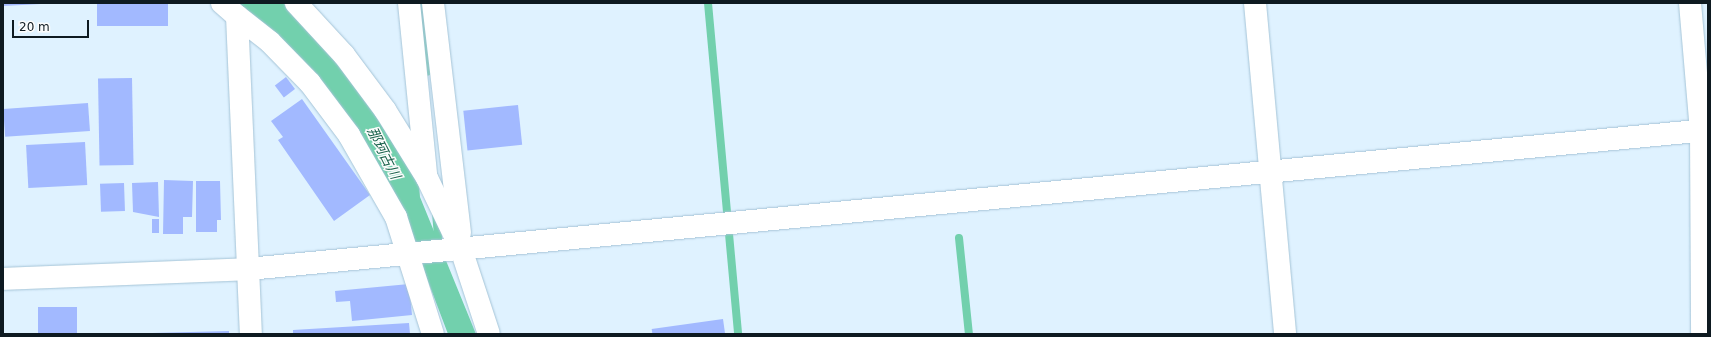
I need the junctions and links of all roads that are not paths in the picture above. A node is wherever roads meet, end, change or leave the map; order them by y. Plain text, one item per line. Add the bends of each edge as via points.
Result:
1 (296, 3) edge
2 (409, 3) edge
3 (433, 3) edge
4 (1255, 3) edge
5 (1690, 3) edge
6 (229, 9) edge
7 (1704, 131) edge
8 (1273, 172) junction
9 (426, 178) junction
10 (461, 249) junction
11 (405, 251) junction
12 (248, 269) junction
13 (3, 279) edge
14 (251, 334) edge
15 (433, 334) edge
16 (489, 334) edge
17 (1285, 334) edge
18 (1702, 334) edge

1 - 9 street via 344,54 385,110
2 - 9 street
3 - 10 street
4 - 8 street
5 - 7 street
6 - 11 street via 270,42 310,83 349,135 396,216
6 - 12 street
7 - 8 street
7 - 18 street
8 - 10 street
8 - 17 street
9 - 10 street
10 - 11 street
10 - 16 street
11 - 12 street
11 - 15 street
12 - 13 street
12 - 14 street

